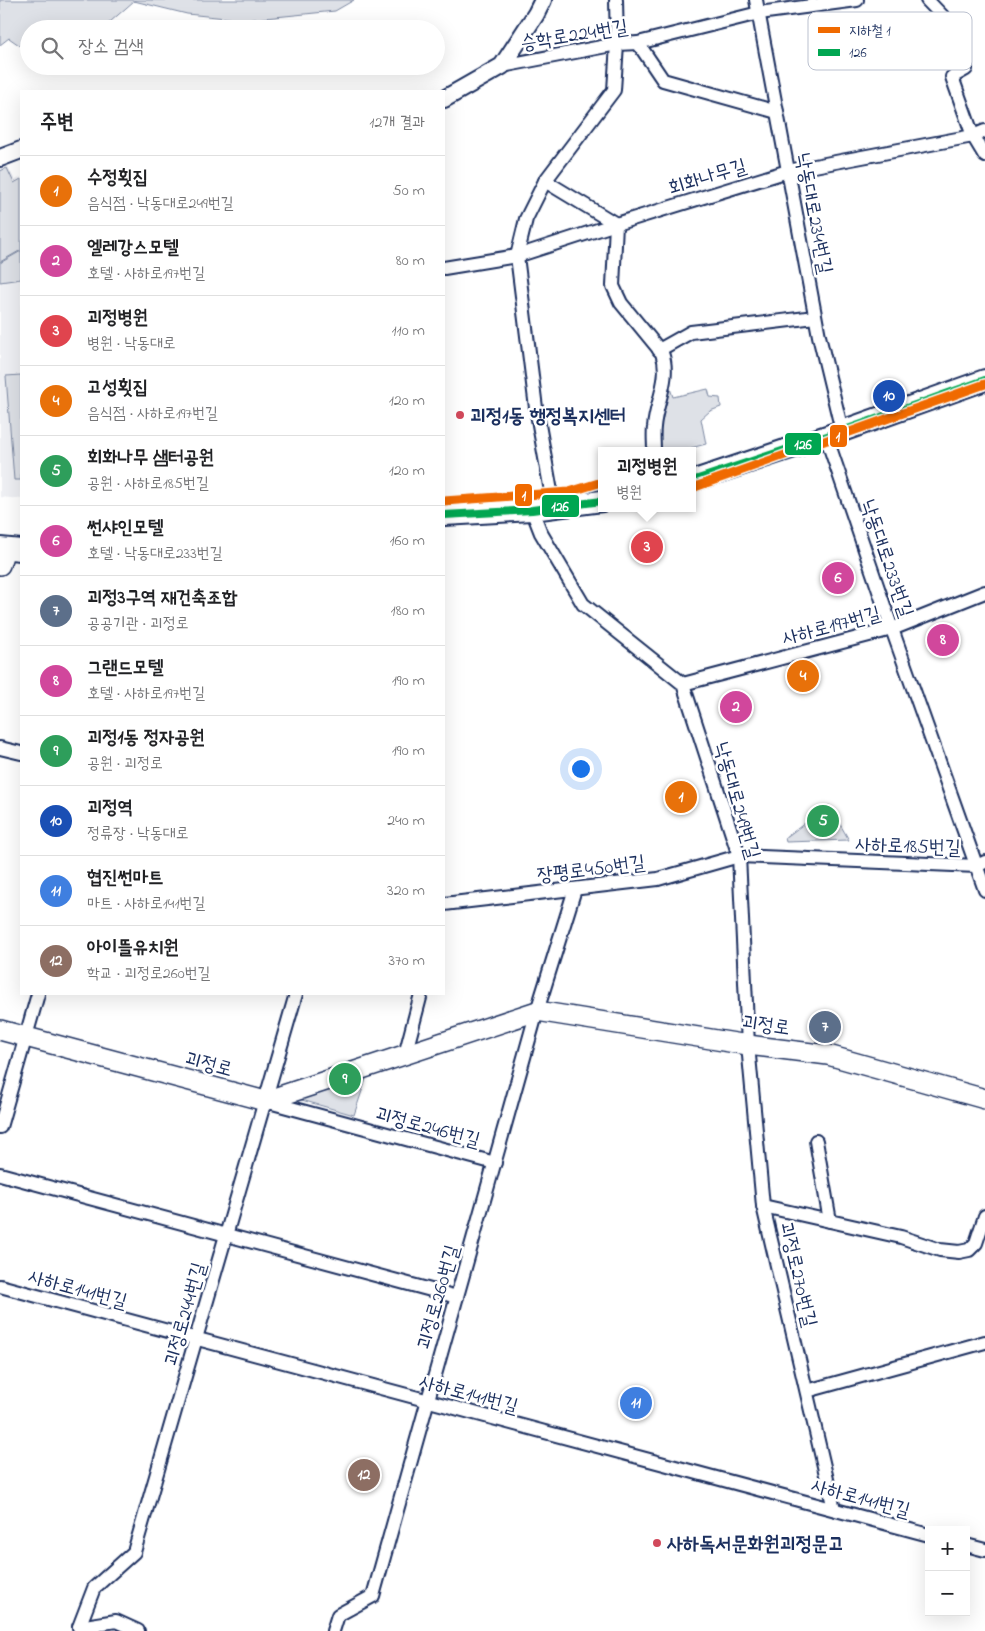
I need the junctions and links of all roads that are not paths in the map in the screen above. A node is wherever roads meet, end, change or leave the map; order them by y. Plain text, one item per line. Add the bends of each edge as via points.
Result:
1 (543, 0) edge
2 (616, 0) edge
3 (756, 0) edge
4 (857, 0) edge
5 (927, 0) edge
6 (938, 12) edge
7 (759, 13) junction
8 (638, 43) junction
9 (617, 44) junction
10 (502, 66) junction
11 (964, 70) edge
12 (445, 98) edge
13 (777, 112) junction
14 (979, 134) edge
15 (20, 150) edge
16 (985, 156) edge
17 (0, 158) edge
18 (788, 172) junction
19 (545, 181) junction
20 (616, 224) junction
21 (517, 256) junction
22 (445, 268) edge
23 (815, 317) junction
24 (659, 350) junction
25 (985, 380) edge
26 (834, 434) junction
27 (654, 447) edge
28 (696, 480) edge
29 (598, 502) edge
30 (554, 508) junction
31 (532, 510) junction
32 (445, 515) edge
33 (985, 592) edge
34 (892, 629) junction
35 (683, 684) junction
36 (0, 748) edge
37 (20, 753) edge
38 (739, 856) junction
39 (981, 864) edge
40 (574, 889) junction
41 (985, 890) edge
42 (445, 906) edge
43 (38, 995) edge
44 (296, 995) edge
45 (421, 995) edge
46 (538, 1011) junction
47 (0, 1030) edge
48 (26, 1036) junction
49 (748, 1044) junction
50 (405, 1055) junction
51 (985, 1098) edge
52 (265, 1101) junction
53 (0, 1127) edge
54 (816, 1140) dead end
55 (495, 1163) junction
56 (0, 1174) edge
57 (763, 1206) junction
58 (985, 1216) edge
59 (830, 1221) junction
60 (226, 1234) junction
61 (0, 1286) edge
62 (457, 1297) junction
63 (196, 1339) junction
64 (985, 1342) edge
65 (807, 1391) junction
66 (428, 1401) junction
67 (834, 1508) junction
68 (925, 1534) edge
69 (970, 1546) edge
70 (985, 1550) edge
71 (138, 1631) edge
72 (333, 1631) edge

1 - 10 street
2 - 9 street
3 - 7 street, 낙동대로234번길
4 - 7 street, 승학로224번길
5 - 6 street
7 - 8 street, 승학로224번길
7 - 13 street, 낙동대로234번길
8 - 9 street, 승학로224번길
8 - 13 street via 663,80
9 - 10 street, 승학로224번길
9 - 19 street via 614,90
10 - 12 street
11 - 14 street via 952,77
13 - 18 street, 낙동대로234번길
14 - 16 street
14 - 18 street, 회화나무길
15 - 17 street
18 - 20 street, 회화나무길
18 - 23 street, 낙동대로234번길
19 - 20 street
19 - 21 street via 526,219
20 - 21 street, 회화나무길
20 - 24 street via 613,286 621,303
21 - 22 street, 회화나무길
21 - 30 street via 536,408
23 - 24 street via 691,332
23 - 26 street, 낙동대로234번길
24 - 27 street via 665,362 664,383 654,426
25 - 26 main road
26 - 28 main road
26 - 34 street, 낙동대로233번길
29 - 30 main road
30 - 31 main road
31 - 32 main road
31 - 35 street via 541,534 583,604
33 - 34 street, 사하로197번길
34 - 35 street, 사하로197번길
34 - 39 street, 낙동대로233번길
35 - 38 street, 낙동대로249번길
36 - 37 street
38 - 39 street, 사하로185번길
38 - 40 street, 장평로450번길 via 658,879
38 - 49 street, 낙동대로249번길
39 - 41 street, 낙동대로233번길
40 - 42 street, 장평로450번길
40 - 46 street
43 - 48 street
44 - 52 street, 괴정로244번길
45 - 50 street
46 - 49 main road, 괴정로
46 - 50 main road, 괴정로
46 - 55 street, 괴정로260번길
47 - 48 main road, 괴정로
48 - 52 main road, 괴정로
48 - 53 street
49 - 51 main road, 괴정로 via 828,1055
49 - 57 street, 괴정로270번길
50 - 52 main road, 괴정로
52 - 55 street, 괴정로246번길
52 - 60 street, 괴정로244번길
54 - 59 street
55 - 62 street, 괴정로260번길
56 - 60 street
57 - 59 street
57 - 65 street, 괴정로270번길
58 - 59 street via 976,1243 969,1250 959,1252
60 - 62 street
60 - 63 street, 괴정로244번길
61 - 63 street, 사하로141번길
62 - 66 street, 괴정로260번길
63 - 66 street, 사하로141번길
63 - 71 street, 괴정로244번길 via 134,1552 94,1588 79,1627 116,1621
64 - 65 street
65 - 67 street, 괴정로270번길
66 - 67 street, 사하로141번길
66 - 72 street, 괴정로260번길 via 373,1596 338,1615
67 - 68 street, 사하로141번길
69 - 70 street

